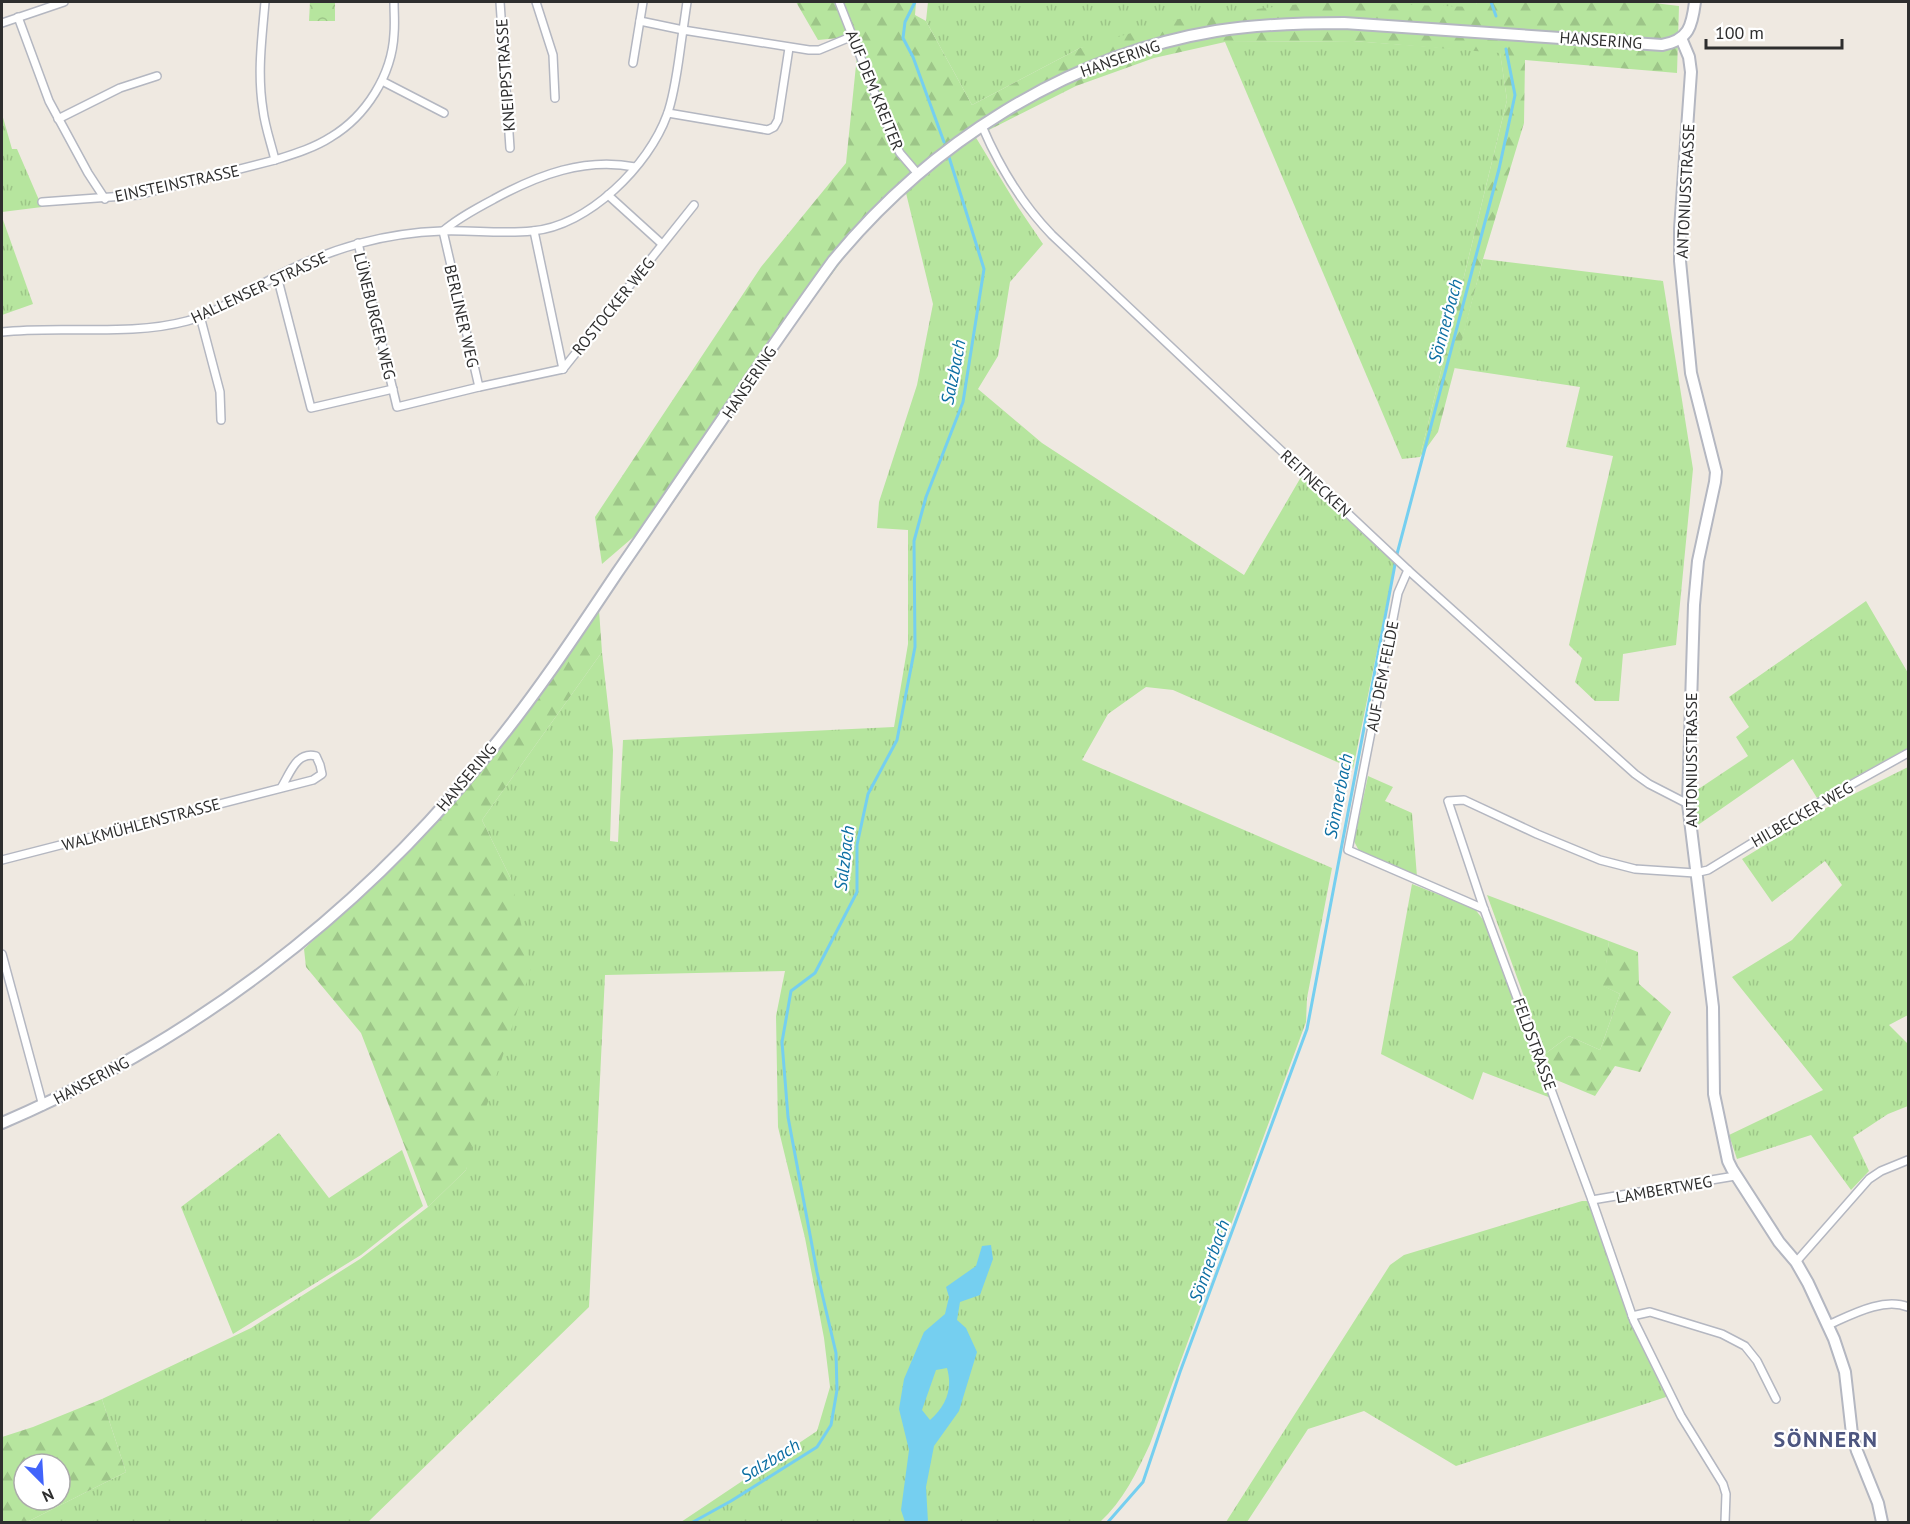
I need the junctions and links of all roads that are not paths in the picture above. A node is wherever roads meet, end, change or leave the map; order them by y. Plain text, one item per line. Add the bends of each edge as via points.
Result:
1 (64, 2) edge
2 (265, 2) edge
3 (394, 2) edge
4 (500, 2) edge
5 (536, 2) edge
6 (643, 2) edge
7 (687, 2) edge
8 (839, 2) edge
9 (1695, 2) edge
10 (18, 17) junction
11 (640, 21) junction
12 (2, 22) edge
13 (683, 30) junction
14 (853, 36) junction
15 (1681, 38) junction
16 (789, 48) junction
17 (633, 63) dead end
18 (157, 76) dead end
19 (382, 81) junction
20 (555, 98) dead end
21 (444, 113) dead end
22 (668, 113) junction
23 (58, 119) junction
24 (982, 126) junction
25 (510, 148) dead end
26 (275, 160) junction
27 (635, 167) junction
28 (918, 174) junction
29 (608, 195) junction
30 (105, 199) junction
31 (42, 202) dead end
32 (694, 205) dead end
33 (443, 231) junction
34 (534, 231) junction
35 (358, 243) junction
36 (662, 244) junction
37 (277, 276) junction
38 (200, 316) junction
39 (2, 332) edge
40 (563, 369) junction
41 (479, 387) junction
42 (393, 389) junction
43 (221, 420) dead end
44 (1408, 570) junction
45 (1908, 753) edge
46 (281, 788) junction
47 (1688, 804) junction
48 (2, 860) edge
49 (1695, 873) junction
50 (1484, 909) junction
51 (2, 954) edge
52 (43, 1106) junction
53 (2, 1123) edge
54 (1908, 1160) edge
55 (1735, 1176) junction
56 (1592, 1200) junction
57 (1796, 1262) junction
58 (1908, 1307) edge
59 (1632, 1316) junction
60 (1828, 1325) junction
61 (1776, 1400) dead end
62 (1725, 1522) edge
63 (1882, 1522) edge

1 - 10 street
2 - 26 street via 261,92
3 - 19 street, EINSTEINSTRASSE via 392,52
4 - 25 street, KNEIPPSTRASSE
5 - 20 street via 554,55
6 - 11 street
7 - 13 street, HALLENSER STRASSE
8 - 14 street, AUF DEM KREITER
9 - 15 street via 1692,24
10 - 12 street
10 - 23 street
11 - 13 street
11 - 17 street
13 - 16 street
13 - 22 street, HALLENSER STRASSE
14 - 16 street via 819,50
14 - 28 street, AUF DEM KREITER via 894,142
15 - 24 street, HANSERING via 1662,45 1386,24 1300,22 1245,27 1178,39 1103,62 1020,102
15 - 47 street, ANTONIUSSTRASSE via 1691,72 1680,261 1691,373 1716,471 1698,561 1694,604
16 - 22 street via 774,127 768,130
18 - 23 street via 120,88
19 - 21 street
19 - 26 street, EINSTEINSTRASSE via 345,128
22 - 27 street, HALLENSER STRASSE via 657,139
23 - 30 street
24 - 28 street, HANSERING
24 - 44 street, REITNECKEN via 1021,199 1052,235
26 - 30 street, EINSTEINSTRASSE via 138,195
27 - 29 street, HALLENSER STRASSE
27 - 33 street, HALLENSER STRASSE via 604,164 541,176 486,203
28 - 52 street, HANSERING via 833,261 546,678 484,758 387,866 260,974 160,1043
29 - 34 street, HALLENSER STRASSE via 579,217
29 - 36 street, ROSTOCKER WEG
30 - 31 street, EINSTEINSTRASSE
32 - 36 street, ROSTOCKER WEG
33 - 34 street, HALLENSER STRASSE
33 - 35 street, HALLENSER STRASSE
33 - 41 street, BERLINER WEG
34 - 40 street
35 - 37 street, HALLENSER STRASSE
35 - 42 street, LÜNEBURGER WEG
36 - 40 street, ROSTOCKER WEG
37 - 38 street, HALLENSER STRASSE
37 - 42 street via 311,408
38 - 39 street, HALLENSER STRASSE via 165,326
38 - 43 street via 219,392
40 - 41 street, BERLINER WEG
41 - 42 street via 397,406
44 - 47 street, REITNECKEN via 1635,774
44 - 50 street, AUF DEM FELDE via 1398,593 1348,850
45 - 49 street, HILBECKER WEG via 1708,870
46 - 46 street, WALKMÜHLENSTRASSE via 322,774 316,756 300,757
46 - 48 street, WALKMÜHLENSTRASSE
47 - 49 street, ANTONIUSSTRASSE
49 - 50 street, FELDSTRASSE via 1635,869 1600,860 1464,800 1448,801
49 - 55 street, ANTONIUSSTRASSE via 1713,1007 1714,1094 1728,1161
50 - 56 street, FELDSTRASSE
51 - 52 street
52 - 53 street, HANSERING
54 - 57 street via 1869,1179
55 - 56 street, LAMBERTWEG
55 - 57 street, ANTONIUSSTRASSE
56 - 59 street, FELDSTRASSE
57 - 60 street, ANTONIUSSTRASSE
58 - 60 street via 1898,1303 1881,1305
59 - 61 street via 1650,1312 1722,1334 1744,1346 1757,1361
59 - 62 street, FELDSTRASSE via 1681,1416 1723,1484
60 - 63 street, ANTONIUSSTRASSE via 1845,1372 1855,1443

